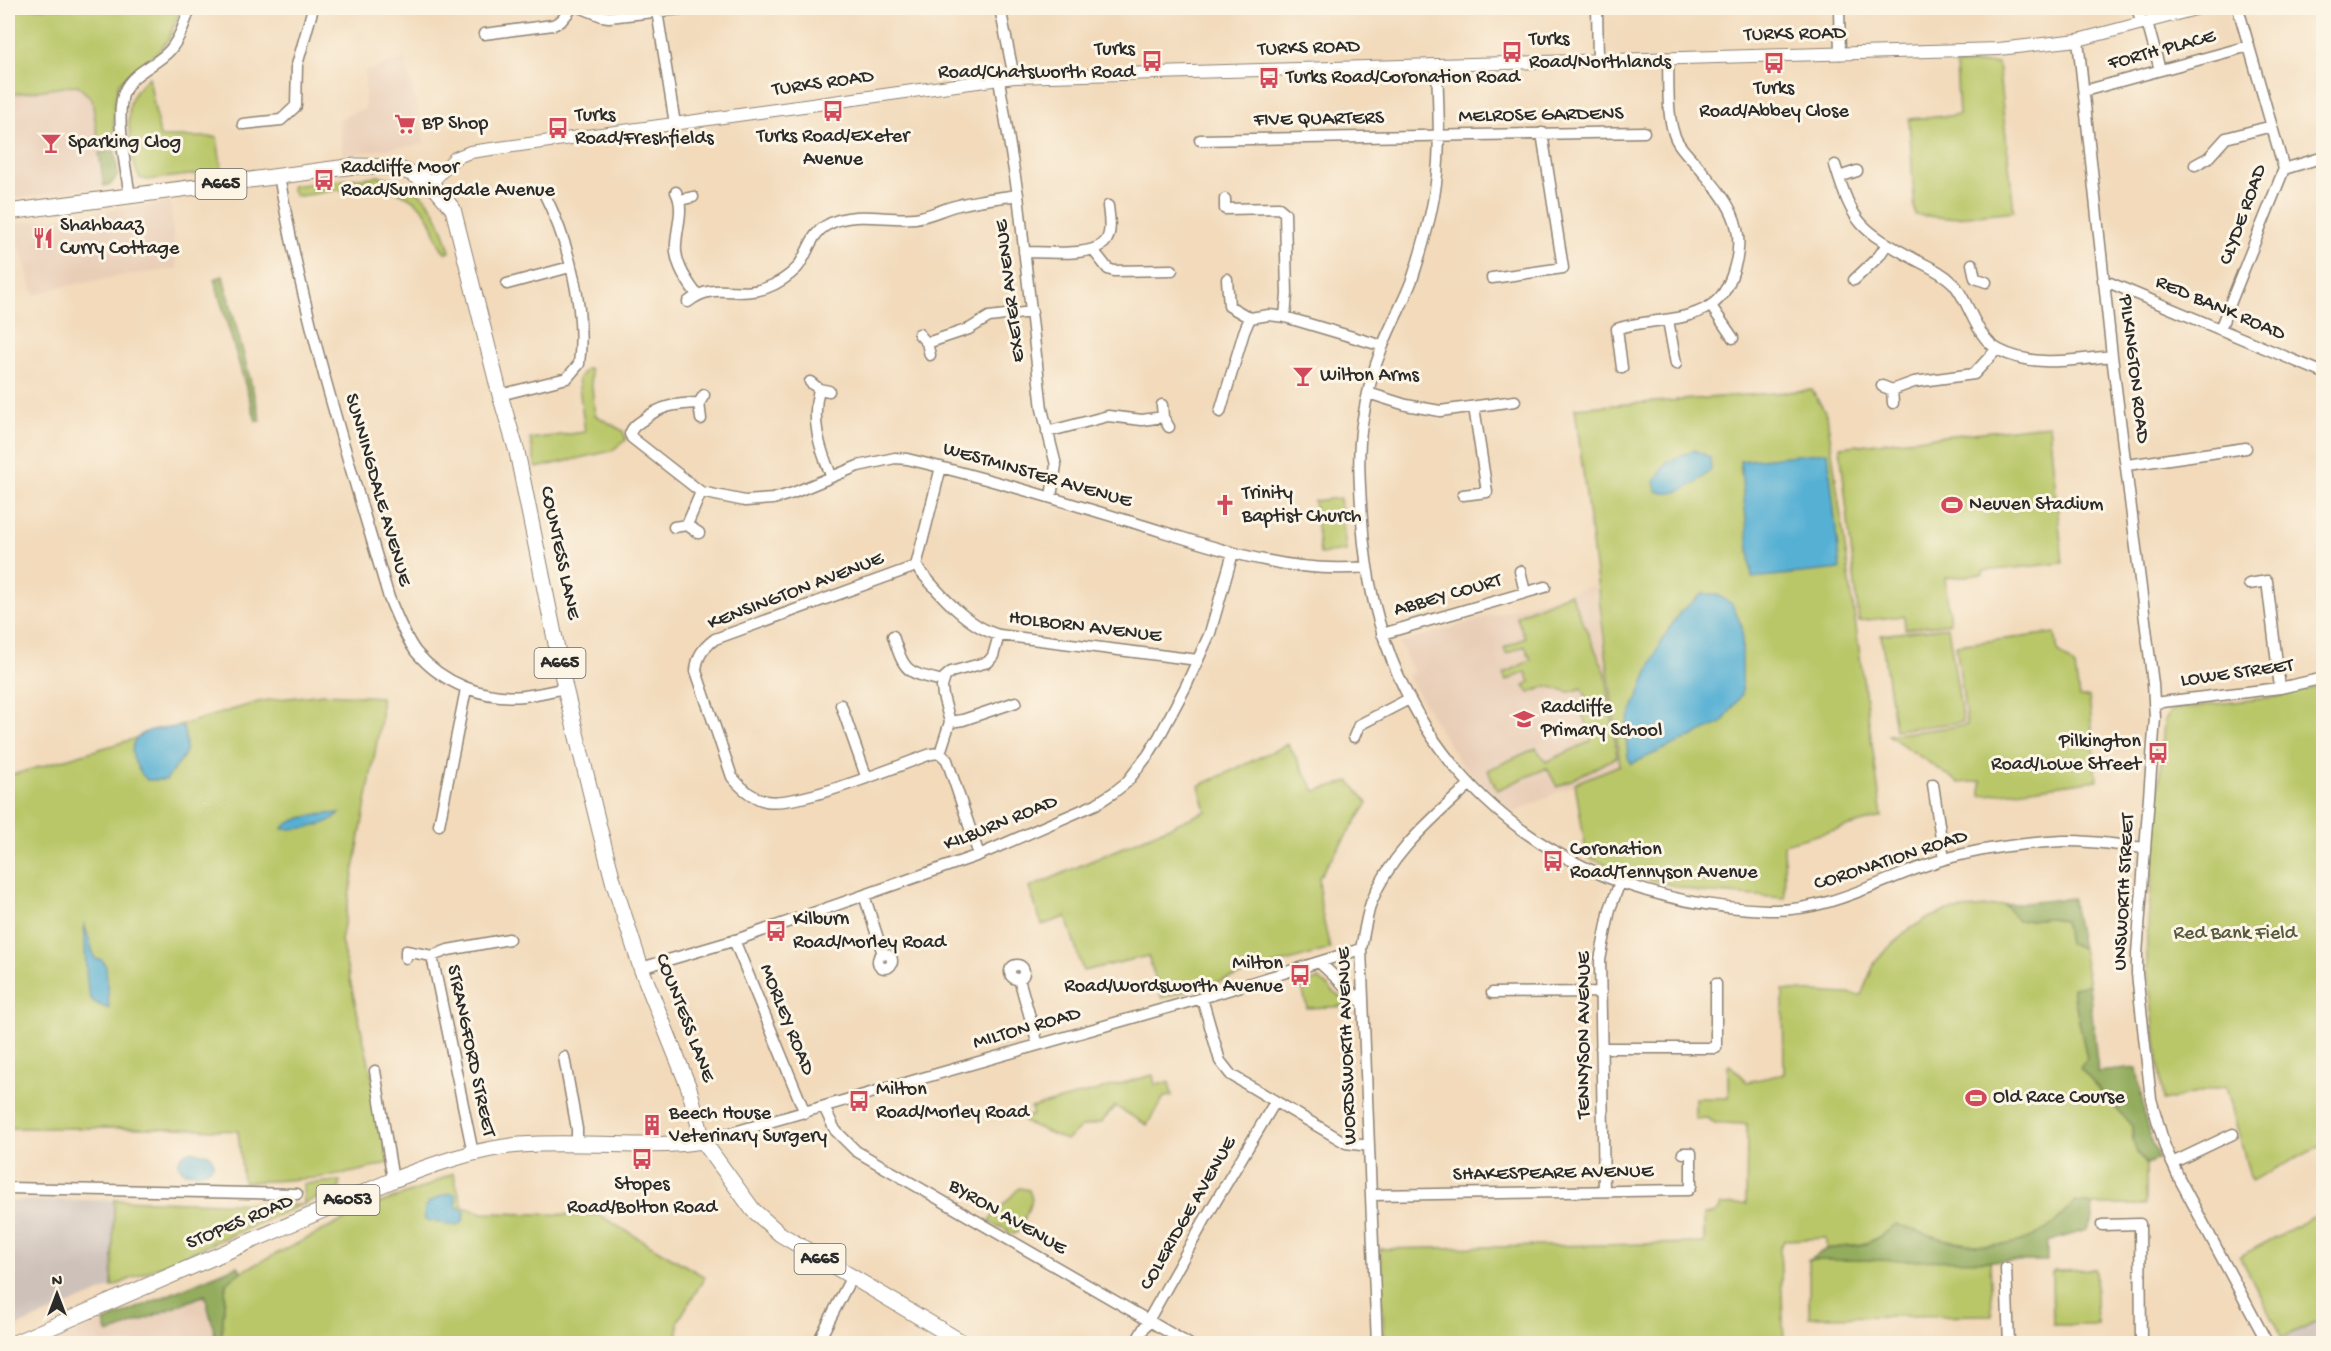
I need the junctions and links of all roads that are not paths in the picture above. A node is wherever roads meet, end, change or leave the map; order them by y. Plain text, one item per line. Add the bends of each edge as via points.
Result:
1 (190, 8) edge
2 (313, 8) edge
3 (572, 8) edge
4 (582, 8) edge
5 (689, 8) edge
6 (1000, 8) edge
7 (1597, 8) edge
8 (1839, 8) edge
9 (2137, 8) edge
10 (2199, 8) edge
11 (2238, 8) edge
12 (657, 11) junction
13 (2145, 23) junction
14 (484, 34) dead end
15 (2078, 40) junction
16 (2249, 46) junction
17 (1840, 54) junction
18 (1668, 57) junction
19 (1598, 59) junction
20 (1437, 65) junction
21 (2160, 70) junction
22 (1014, 77) junction
23 (999, 80) junction
24 (2084, 91) junction
25 (261, 110) dead end
26 (263, 122) junction
27 (243, 124) dead end
28 (675, 124) junction
29 (2272, 126) junction
30 (1644, 132) dead end
31 (1542, 133) junction
32 (1439, 135) junction
33 (1200, 140) dead end
34 (2324, 157) edge
35 (1835, 165) dead end
36 (2195, 165) dead end
37 (2284, 169) junction
38 (1857, 171) dead end
39 (279, 175) junction
40 (1839, 177) junction
41 (431, 183) junction
42 (544, 194) dead end
43 (1018, 195) junction
44 (129, 196) junction
45 (693, 197) dead end
46 (1226, 199) dead end
47 (1108, 206) dead end
48 (8, 212) edge
49 (1887, 244) junction
50 (1093, 250) junction
51 (1024, 252) junction
52 (1972, 264) dead end
53 (570, 267) junction
54 (1172, 270) dead end
55 (1492, 278) dead end
56 (1975, 278) junction
57 (1227, 279) dead end
58 (1854, 279) dead end
59 (2103, 279) junction
60 (1986, 282) dead end
61 (507, 284) dead end
62 (1958, 289) junction
63 (697, 295) junction
64 (688, 302) dead end
65 (1712, 306) junction
66 (1032, 312) junction
67 (1285, 317) junction
68 (1250, 318) junction
69 (1668, 320) junction
70 (2220, 329) junction
71 (919, 334) dead end
72 (1733, 338) dead end
73 (927, 343) junction
74 (1383, 345) junction
75 (1997, 349) junction
76 (930, 356) dead end
77 (2112, 356) junction
78 (1676, 364) dead end
79 (1622, 368) dead end
80 (2324, 373) edge
81 (819, 387) dead end
82 (1368, 393) junction
83 (500, 395) junction
84 (1515, 401) dead end
85 (1893, 403) dead end
86 (1474, 407) junction
87 (1220, 412) dead end
88 (700, 419) dead end
89 (1169, 427) dead end
90 (1047, 432) junction
91 (2247, 448) dead end
92 (2127, 465) junction
93 (941, 467) junction
94 (831, 476) junction
95 (701, 492) junction
96 (1463, 495) dead end
97 (1050, 497) junction
98 (687, 525) junction
99 (674, 526) dead end
100 (699, 533) dead end
101 (1233, 553) junction
102 (916, 566) junction
103 (1366, 567) junction
104 (1520, 571) dead end
105 (2249, 584) dead end
106 (1545, 587) dead end
107 (1525, 592) junction
108 (1382, 633) junction
109 (894, 636) dead end
110 (999, 636) junction
111 (1198, 660) junction
112 (2324, 678) edge
113 (943, 681) junction
114 (466, 688) junction
115 (565, 688) junction
116 (2280, 688) junction
117 (1409, 699) junction
118 (1016, 702) dead end
119 (2154, 703) junction
120 (841, 705) dead end
121 (950, 722) junction
122 (1354, 737) dead end
123 (940, 753) junction
124 (866, 776) junction
125 (1933, 784) dead end
126 (1469, 785) junction
127 (438, 825) dead end
128 (2144, 848) junction
129 (979, 855) junction
130 (1944, 860) junction
131 (1620, 882) junction
132 (864, 895) junction
133 (509, 938) dead end
134 (734, 940) junction
135 (1361, 949) junction
136 (883, 954) dead end
137 (432, 957) junction
138 (406, 958) dead end
139 (1320, 963) junction
140 (641, 968) junction
141 (1019, 979) dead end
142 (1716, 984) dead end
143 (1601, 992) junction
144 (1492, 993) dead end
145 (1202, 998) junction
146 (1362, 1002) junction
147 (1038, 1045) junction
148 (1601, 1048) junction
149 (564, 1057) dead end
150 (375, 1071) dead end
151 (1275, 1102) junction
152 (824, 1107) junction
153 (805, 1113) junction
154 (2233, 1134) dead end
155 (703, 1141) junction
156 (577, 1143) junction
157 (1369, 1146) junction
158 (473, 1153) junction
159 (1683, 1153) dead end
160 (2172, 1163) junction
161 (393, 1180) junction
162 (8, 1188) edge
163 (1604, 1191) junction
164 (297, 1194) dead end
165 (1372, 1195) junction
166 (2102, 1225) dead end
167 (2003, 1275) dead end
168 (851, 1278) junction
169 (1148, 1320) junction
170 (12, 1344) edge
171 (817, 1344) edge
172 (965, 1344) edge
173 (1135, 1344) edge
174 (1189, 1344) edge
175 (1377, 1344) edge
176 (2009, 1344) edge
177 (2141, 1344) edge
178 (2268, 1344) edge

1 - 44 street via 170,50 140,72 124,91 121,112
2 - 26 street via 297,65 296,106 281,120
3 - 14 street via 553,25
4 - 12 street via 609,17
5 - 12 street
6 - 22 street
7 - 19 street
8 - 17 street
9 - 13 street
10 - 13 street, TURKS ROAD
11 - 16 street, CLYDE ROAD
12 - 28 street
13 - 15 street, TURKS ROAD
13 - 21 street
15 - 17 street, TURKS ROAD via 2004,49
15 - 24 street, PILKINGTON ROAD
16 - 21 street, FORTH PLACE
16 - 29 street, CLYDE ROAD
17 - 18 street, TURKS ROAD
18 - 19 street, TURKS ROAD
18 - 65 street via 1671,119 1677,140 1726,199 1739,235 1732,274
19 - 20 street, TURKS ROAD
20 - 22 street, TURKS ROAD
20 - 32 street, CORONATION ROAD
21 - 24 street, FORTH PLACE
22 - 23 street, TURKS ROAD
23 - 28 street, TURKS ROAD
23 - 43 street, EXETER AVENUE
24 - 59 street, PILKINGTON ROAD
25 - 26 street
26 - 27 street
28 - 41 street, TURKS ROAD via 470,152 455,158
29 - 36 street via 2226,138 2208,158
29 - 37 street, CLYDE ROAD
30 - 31 street, MELROSE GARDENS
31 - 32 street, MELROSE GARDENS
31 - 55 street via 1563,268
32 - 33 street, FIVE QUARTERS
32 - 74 street, CORONATION ROAD via 1436,183 1426,233 1411,282
34 - 37 street
35 - 40 street
37 - 70 street, CLYDE ROAD
38 - 40 street
39 - 41 main road, A665 via 375,165 393,167
39 - 44 main road, A665
39 - 114 street, SUNNINGDALE AVENUE via 298,278 389,598 416,652
40 - 49 street via 1854,216
41 - 83 main road, COUNTESS LANE / A665 via 453,209
42 - 53 street via 556,206
43 - 51 street, EXETER AVENUE
43 - 63 street via 961,204 927,216 842,219 820,230 797,268 769,287
44 - 48 main road, A665
45 - 63 street via 678,196 676,254
46 - 67 street via 1226,209 1279,208 1285,213
47 - 50 street via 1109,234 1104,244
49 - 58 street via 1873,268
49 - 62 street via 1941,274
50 - 51 street
50 - 54 street via 1114,271
51 - 66 street, EXETER AVENUE
52 - 56 street
53 - 61 street via 523,275
53 - 83 street via 580,319 579,364 567,378
56 - 60 street
56 - 62 street
57 - 68 street via 1229,306
59 - 70 street, RED BANK ROAD
59 - 77 street, PILKINGTON ROAD
62 - 75 street
63 - 64 street
65 - 69 street
65 - 72 street
66 - 73 street via 989,317 969,329
66 - 90 street, EXETER AVENUE
67 - 68 street
67 - 74 street
68 - 87 street
69 - 78 street
69 - 79 street via 1617,329
70 - 80 street, RED BANK ROAD
71 - 73 street
73 - 76 street
74 - 82 street, CORONATION ROAD
75 - 77 street via 2042,361
75 - 85 street via 1974,374 1887,388
77 - 92 street, PILKINGTON ROAD
81 - 94 street via 816,430
82 - 86 street via 1440,411
82 - 103 street, CORONATION ROAD via 1359,480
83 - 115 main road, COUNTESS LANE / A665 via 517,452
84 - 86 street
86 - 96 street via 1487,492
88 - 95 street, WESTMINSTER AVENUE via 701,399 670,404 633,427 630,434
89 - 90 street via 1162,411 1142,420 1108,416
90 - 97 street, EXETER AVENUE via 1056,465
91 - 92 street
92 - 119 street, PILKINGTON ROAD
93 - 94 street, WESTMINSTER AVENUE via 895,458
93 - 97 street, WESTMINSTER AVENUE
93 - 102 street
94 - 95 street, WESTMINSTER AVENUE via 793,493 760,501
95 - 98 street
97 - 101 street, WESTMINSTER AVENUE
98 - 99 street
98 - 100 street
101 - 103 street, WESTMINSTER AVENUE via 1302,567
101 - 111 street, KILBURN ROAD via 1210,633
102 - 110 street, HOLBORN AVENUE via 970,621
102 - 124 street, KENSINGTON AVENUE via 715,639 696,661 728,767 747,792 768,801 792,800
103 - 108 street, CORONATION ROAD
104 - 107 street, ABBEY COURT
105 - 116 street via 2267,581
106 - 107 street, ABBEY COURT
107 - 108 street, ABBEY COURT
108 - 117 street, CORONATION ROAD
109 - 113 street via 908,671
110 - 111 street, HOLBORN AVENUE
110 - 113 street via 988,662 951,672
111 - 129 street, KILBURN ROAD via 1148,755 1127,782 1096,804
112 - 116 street, LOWE STREET
113 - 121 street
114 - 115 street, SUNNINGDALE AVENUE via 504,696
114 - 127 street
115 - 140 main road, COUNTESS LANE / A665 via 605,852
116 - 119 street, LOWE STREET
117 - 122 street via 1359,725
117 - 126 street, CORONATION ROAD via 1428,732
118 - 121 street
119 - 128 street, UNSWORTH STREET
120 - 124 street
121 - 123 street
123 - 124 street
123 - 129 street via 947,760
125 - 130 street
126 - 131 street, CORONATION ROAD via 1538,841 1568,860
126 - 135 street, WORDSWORTH AVENUE via 1414,837 1388,870 1370,905
128 - 130 street, CORONATION ROAD via 2064,841 1989,849
128 - 160 street, UNSWORTH STREET via 2137,974 2151,1099
129 - 132 street, KILBURN ROAD
130 - 131 street, CORONATION ROAD via 1840,900 1773,910 1695,903
131 - 143 street, TENNYSON AVENUE via 1604,934
132 - 134 street, KILBURN ROAD
132 - 136 street
133 - 137 street, STRANGFORD STREET
134 - 140 street, KILBURN ROAD
134 - 153 street, MORLEY ROAD
135 - 139 street, MILTON ROAD
135 - 146 street, WORDSWORTH AVENUE
137 - 138 street, STRANGFORD STREET via 406,951
137 - 158 street, STRANGFORD STREET
139 - 145 street, MILTON ROAD
139 - 146 street
140 - 155 main road, COUNTESS LANE / A665 via 689,1088
141 - 147 street
142 - 148 street via 1716,1048
143 - 144 street
143 - 148 street, TENNYSON AVENUE
145 - 147 street, MILTON ROAD
145 - 151 street via 1225,1069
146 - 157 street, WORDSWORTH AVENUE
147 - 152 street, MILTON ROAD
148 - 163 street, TENNYSON AVENUE
149 - 156 street
150 - 161 street
151 - 157 street via 1346,1143
151 - 169 street, COLERIDGE AVENUE
152 - 153 street, MILTON ROAD
152 - 169 street, BYRON AVENUE via 835,1130 855,1151
153 - 155 street, MILTON ROAD
154 - 160 street
155 - 156 main road, STOPES ROAD / A6053 via 670,1146
155 - 168 main road, A665 via 753,1210 780,1234
156 - 158 main road, STOPES ROAD / A6053 via 519,1145
157 - 165 street, WORDSWORTH AVENUE
158 - 161 main road, STOPES ROAD / A6053
159 - 163 street, SHAKESPEARE AVENUE via 1691,1153 1688,1190
160 - 178 street, UNSWORTH STREET
161 - 170 main road, STOPES ROAD / A6053
162 - 164 street, STOPES ROAD
163 - 165 street, SHAKESPEARE AVENUE
165 - 175 street, WORDSWORTH AVENUE
166 - 177 street via 2140,1224
167 - 176 street
168 - 171 street
168 - 172 main road, A665
169 - 173 street, COLERIDGE AVENUE
169 - 174 street, BYRON AVENUE

